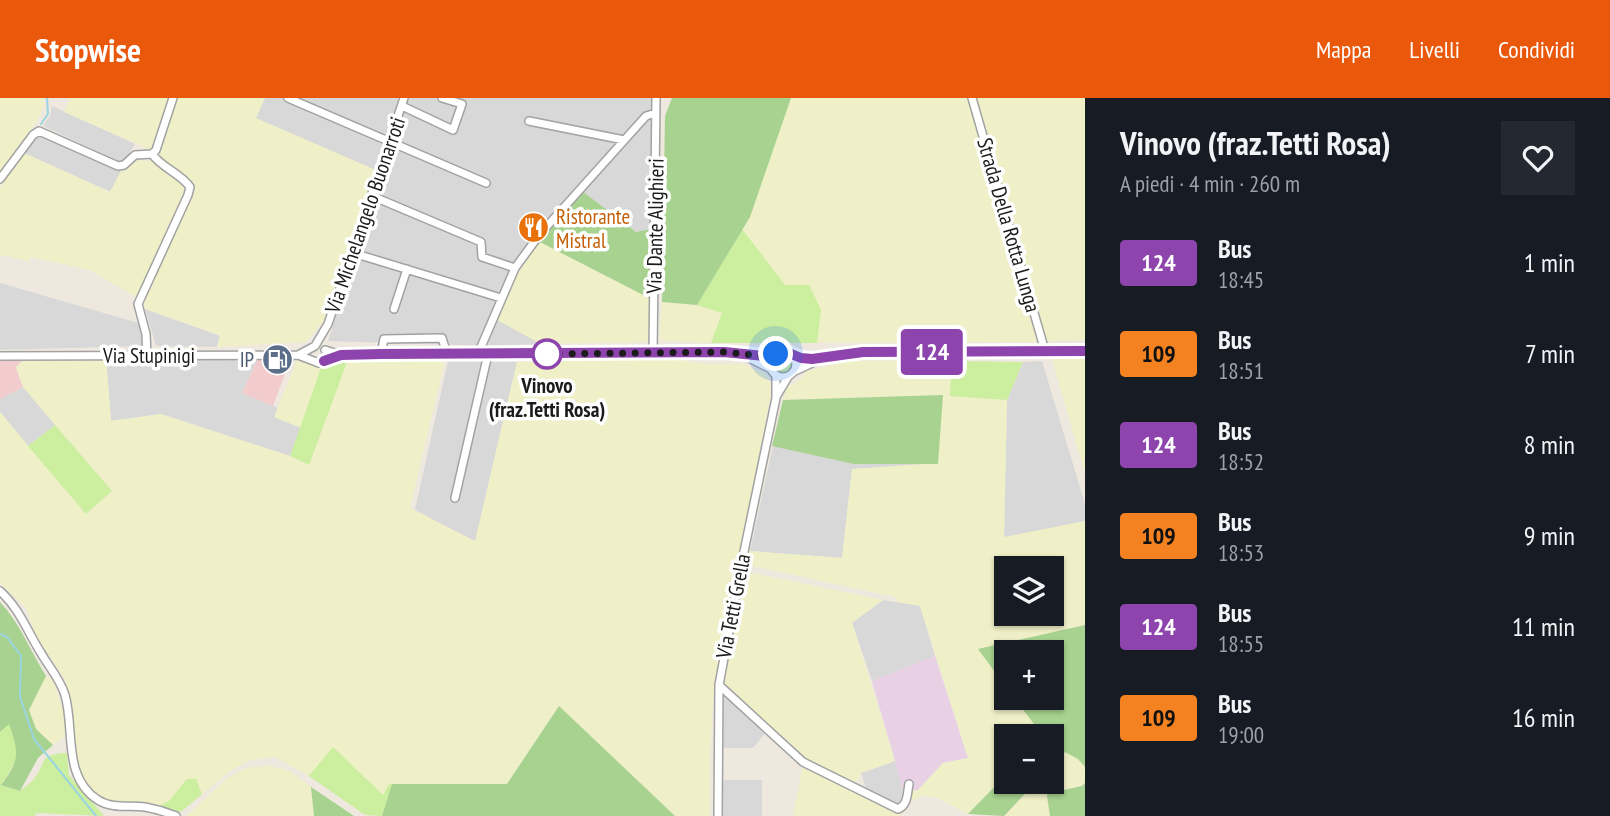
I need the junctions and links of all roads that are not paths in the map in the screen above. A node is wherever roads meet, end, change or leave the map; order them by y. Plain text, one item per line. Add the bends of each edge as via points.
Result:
1 (173, 98) edge
2 (288, 98) edge
3 (442, 98) edge
4 (656, 98) edge
5 (972, 98) edge
6 (403, 102) edge
7 (656, 113) junction
8 (529, 121) dead end
9 (624, 140) junction
10 (390, 142) junction
11 (152, 154) junction
12 (0, 179) edge
13 (486, 183) dead end
14 (372, 196) junction
15 (353, 253) junction
16 (515, 268) junction
17 (407, 269) junction
18 (501, 298) junction
19 (394, 309) dead end
20 (318, 348) junction
21 (1045, 351) junction
22 (1085, 351) edge
23 (653, 353) junction
24 (735, 353) junction
25 (381, 354) junction
26 (447, 354) junction
27 (478, 354) junction
28 (488, 354) junction
29 (147, 355) junction
30 (298, 355) junction
31 (341, 355) junction
32 (793, 355) junction
33 (0, 356) edge
34 (773, 357) junction
35 (822, 358) junction
36 (311, 361) junction
37 (324, 361) junction
38 (774, 372) junction
39 (791, 374) junction
40 (776, 398) junction
41 (455, 498) dead end
42 (0, 591) edge
43 (719, 685) junction
44 (909, 784) dead end
45 (176, 816) edge
46 (718, 816) edge

1 - 11 street
2 - 10 street
3 - 6 street via 462,104 453,130
4 - 7 street, Via Dante Alighieri
5 - 21 street, Strada Della Rotta Lunga
6 - 10 street, Via Michelangelo Buonarroti
7 - 9 street via 646,116
7 - 23 street, Via Dante Alighieri
8 - 9 street
9 - 16 street
10 - 13 street
10 - 14 street, Via Michelangelo Buonarroti
11 - 12 street via 135,155 118,166 43,131 33,135
11 - 29 street via 190,187 138,304
14 - 15 street, Via Michelangelo Buonarroti
14 - 16 street via 481,242 482,257
15 - 17 street
15 - 20 street, Via Michelangelo Buonarroti
16 - 18 street
17 - 18 street
17 - 19 street
18 - 27 street
20 - 30 street, Via Stupinigi
20 - 31 street
20 - 36 street via 309,355
20 - 37 street via 326,355
21 - 22 street
21 - 35 street via 863,352
23 - 24 street
23 - 28 street
24 - 34 street
24 - 38 street
25 - 26 street
25 - 26 street via 384,339 442,338
25 - 31 street
26 - 27 street
27 - 28 street
28 - 41 street
29 - 30 street, Via Stupinigi
29 - 33 street, Via Stupinigi
30 - 36 street, Via Stupinigi
31 - 37 street
32 - 34 street via 784,351
32 - 35 street
32 - 39 street via 796,363
34 - 38 street
35 - 39 street
36 - 37 street
38 - 39 street
38 - 40 street, Via Tetti Grella
39 - 40 street, Via Tetti Grella
40 - 43 street, Via Tetti Grella
42 - 45 street via 19,611 60,682 75,768 88,790 111,806 143,807
43 - 44 street via 803,762 898,808 906,802
43 - 46 street, Via Tetti Grella

